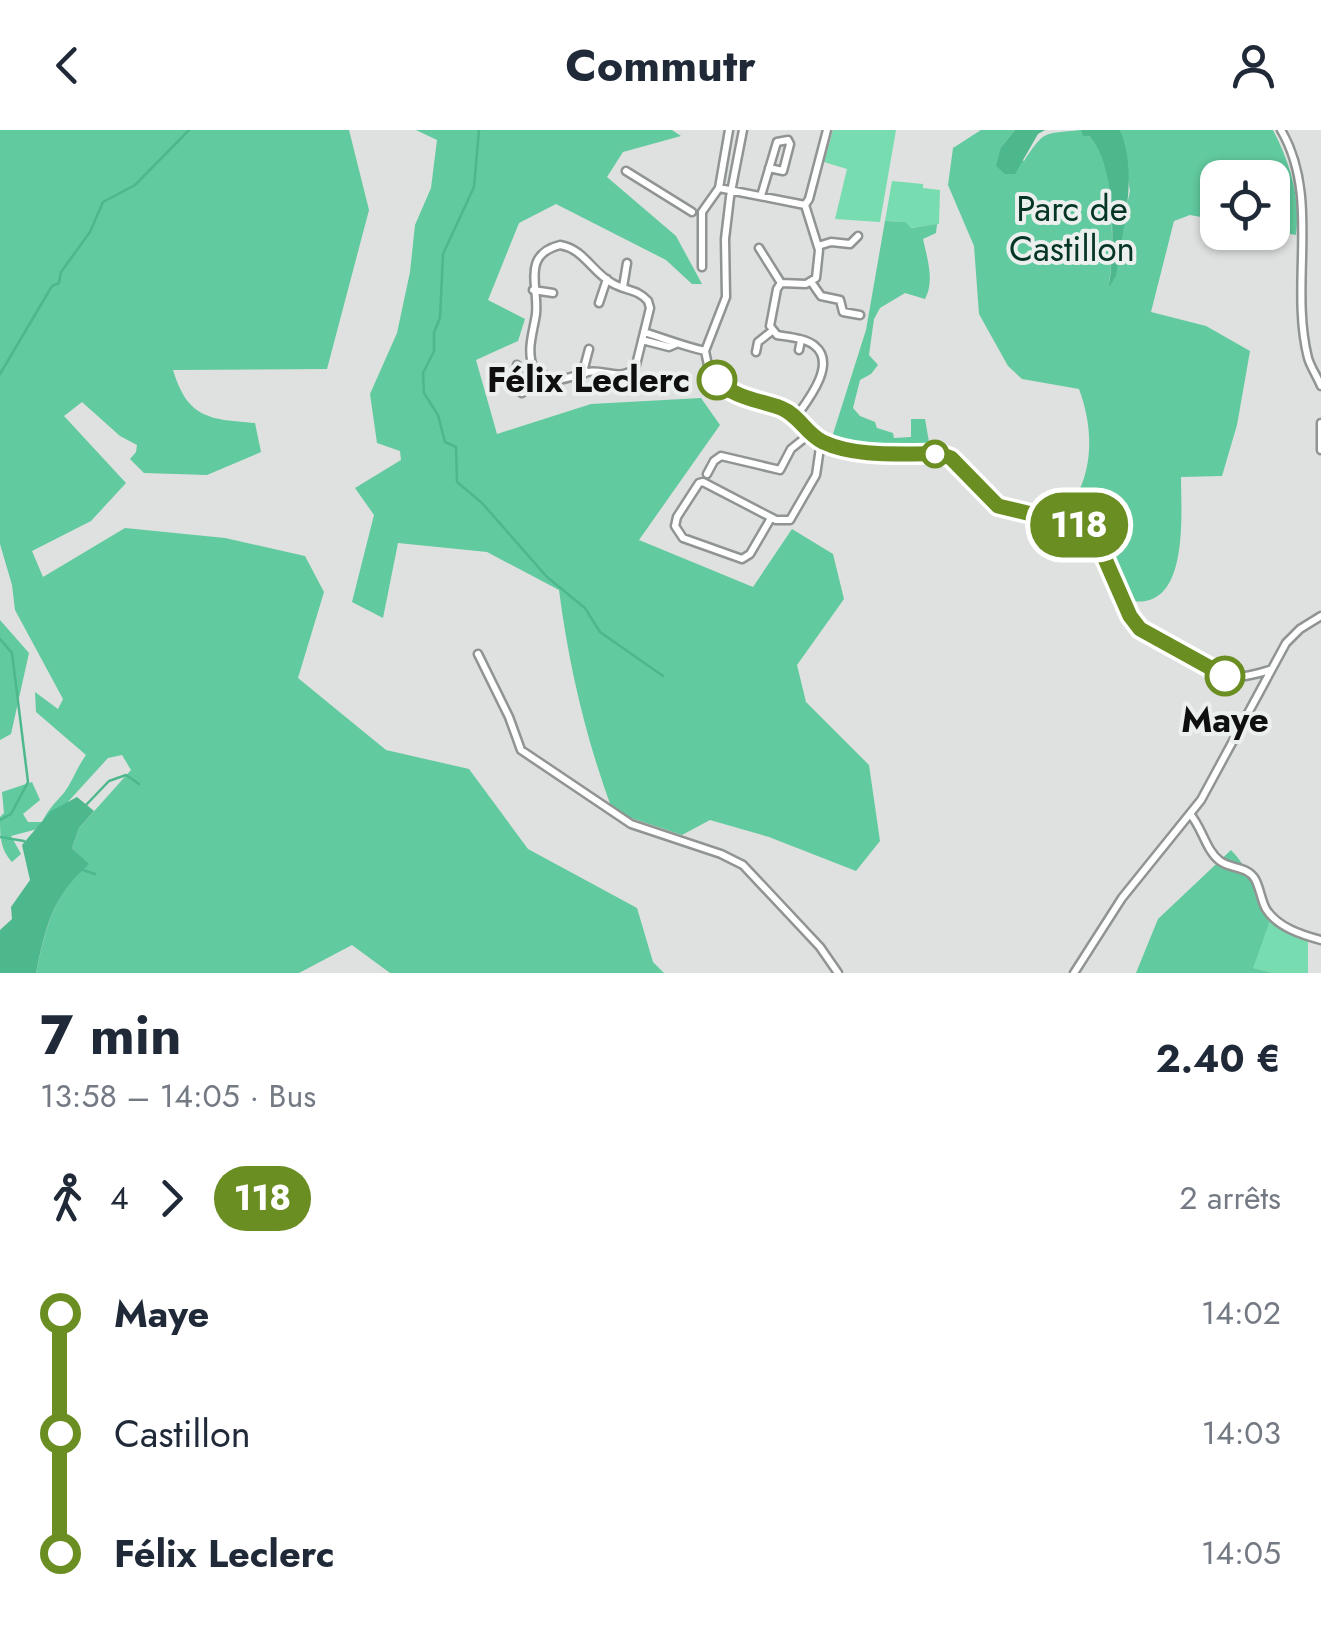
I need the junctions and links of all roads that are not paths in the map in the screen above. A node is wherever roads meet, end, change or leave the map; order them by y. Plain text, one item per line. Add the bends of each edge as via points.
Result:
1 (729, 130) edge
2 (743, 130) edge
3 (827, 130) edge
4 (1280, 130) edge
5 (769, 168) junction
6 (626, 172) dead end
7 (719, 188) junction
8 (731, 190) junction
9 (760, 196) junction
10 (804, 205) junction
11 (704, 208) junction
12 (692, 212) junction
13 (701, 230) junction
14 (575, 236) dead end
15 (858, 236) dead end
16 (818, 246) junction
17 (572, 247) junction
18 (758, 248) dead end
19 (627, 263) dead end
20 (702, 267) dead end
21 (607, 279) junction
22 (812, 282) junction
23 (781, 283) junction
24 (622, 287) junction
25 (533, 290) junction
26 (553, 293) dead end
27 (599, 304) dead end
28 (860, 316) dead end
29 (772, 331) junction
30 (643, 336) junction
31 (801, 340) junction
32 (589, 349) dead end
33 (706, 350) junction
34 (800, 350) dead end
35 (756, 352) dead end
36 (516, 365) dead end
37 (586, 372) junction
38 (539, 374) junction
39 (520, 379) junction
40 (1321, 386) edge
41 (522, 393) dead end
42 (796, 416) junction
43 (1321, 423) edge
44 (812, 433) junction
45 (821, 441) junction
46 (1321, 450) edge
47 (707, 474) dead end
48 (771, 518) junction
49 (1321, 616) edge
50 (478, 654) dead end
51 (1270, 670) junction
52 (1246, 676) junction
53 (1262, 687) junction
54 (1190, 814) junction
55 (1321, 940) edge
56 (838, 973) edge
57 (1074, 973) edge

1 - 7 street
2 - 8 street
3 - 10 street
4 - 40 street via 1300,169 1304,332
5 - 5 street via 777,142 788,140 783,171
5 - 9 street
6 - 12 street
7 - 8 street
7 - 11 street
8 - 9 street
8 - 33 street via 726,298
9 - 10 street
10 - 16 street
11 - 12 street
11 - 13 street
12 - 13 street
13 - 20 street
14 - 17 street
15 - 16 street via 850,244
16 - 22 street
17 - 21 street
17 - 25 street via 545,252
18 - 23 street
19 - 24 street
21 - 24 street
21 - 27 street
22 - 23 street
22 - 28 street via 821,296 840,300 843,312
23 - 29 street
24 - 30 street via 648,301
25 - 26 street
25 - 38 street via 528,356
29 - 31 street
29 - 35 street
30 - 33 street via 669,347
30 - 37 street via 632,372
31 - 34 street
31 - 42 street via 817,347 823,363
32 - 37 street
33 - 42 street via 709,370 728,390
36 - 39 street
37 - 38 street via 563,380
38 - 39 street
39 - 41 street
42 - 44 street
43 - 46 street
44 - 45 street
44 - 47 street via 791,448 780,470 721,456
45 - 48 street via 816,474 794,517
45 - 52 street via 847,450 940,454 998,506 1081,526 1102,552 1140,629 1215,673
48 - 48 street via 699,483 675,526 683,538 742,559
49 - 51 street via 1292,635
50 - 56 street via 521,750 631,824 743,864
51 - 52 street
51 - 53 street
52 - 53 street
53 - 54 street
54 - 55 street via 1215,856 1255,880 1274,918
54 - 57 street via 1122,898

